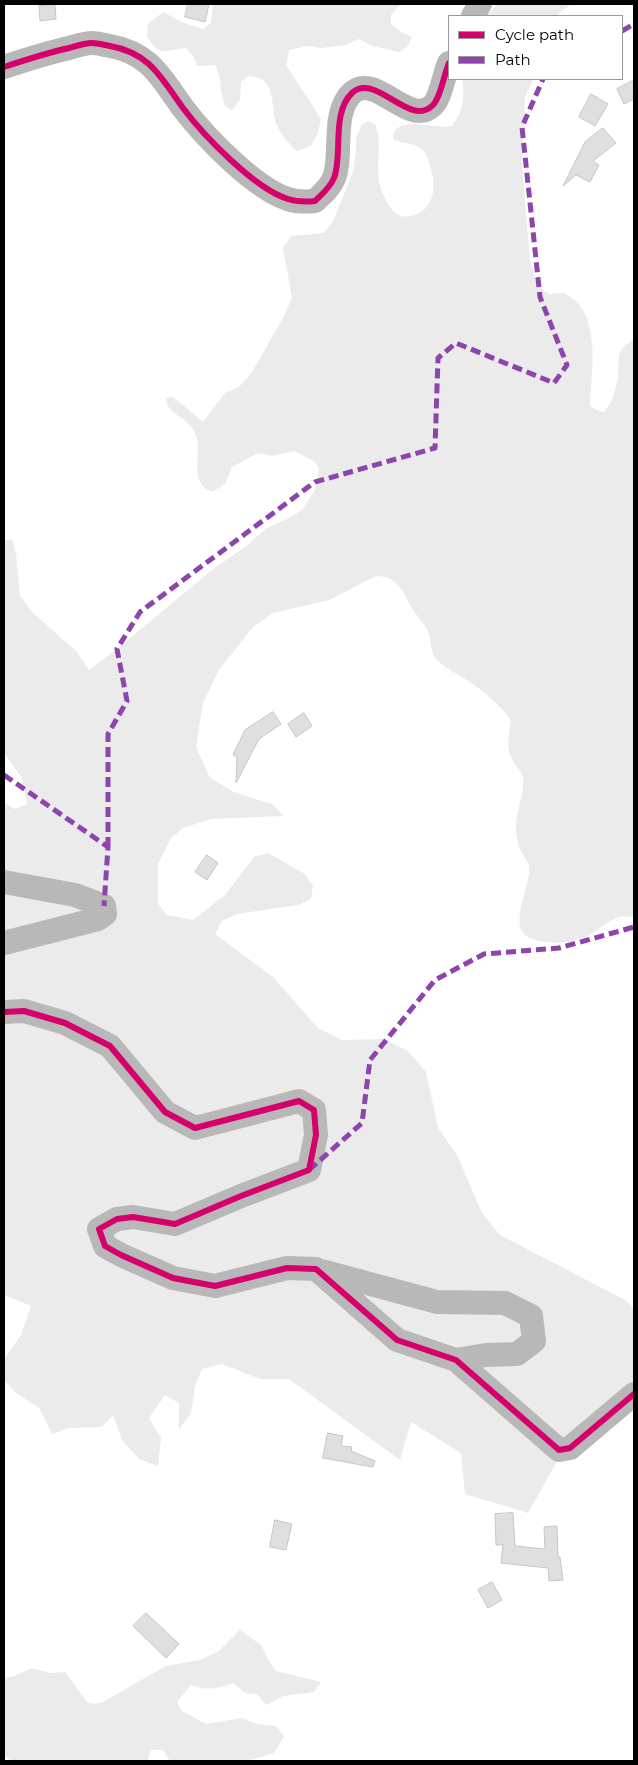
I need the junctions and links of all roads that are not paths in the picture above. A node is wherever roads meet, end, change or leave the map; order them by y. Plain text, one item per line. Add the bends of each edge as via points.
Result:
1 (480, 4) edge
2 (474, 15) edge
3 (448, 66) edge
4 (4, 68) edge
5 (4, 882) edge
6 (4, 943) edge
7 (4, 1012) edge
8 (316, 1269) junction
9 (456, 1360) junction
10 (634, 1394) edge

1 - 2 street
3 - 4 street via 436,100 422,111 406,108 370,88 359,88 352,93 340,121 334,177 327,190 314,201 303,202 270,192 241,170 184,109 156,70 133,53 91,43 50,52
5 - 6 street via 75,896 104,906 105,914 98,919
7 - 8 street via 24,1011 65,1023 110,1046 165,1112 194,1128 299,1101 314,1110 316,1135 309,1170 175,1224 133,1217 117,1219 98,1229 105,1246 121,1255 173,1278 216,1286 287,1268
8 - 9 street via 397,1340
8 - 9 street via 437,1302 505,1303 531,1316 534,1341 517,1354
9 - 10 street via 559,1450 570,1448

